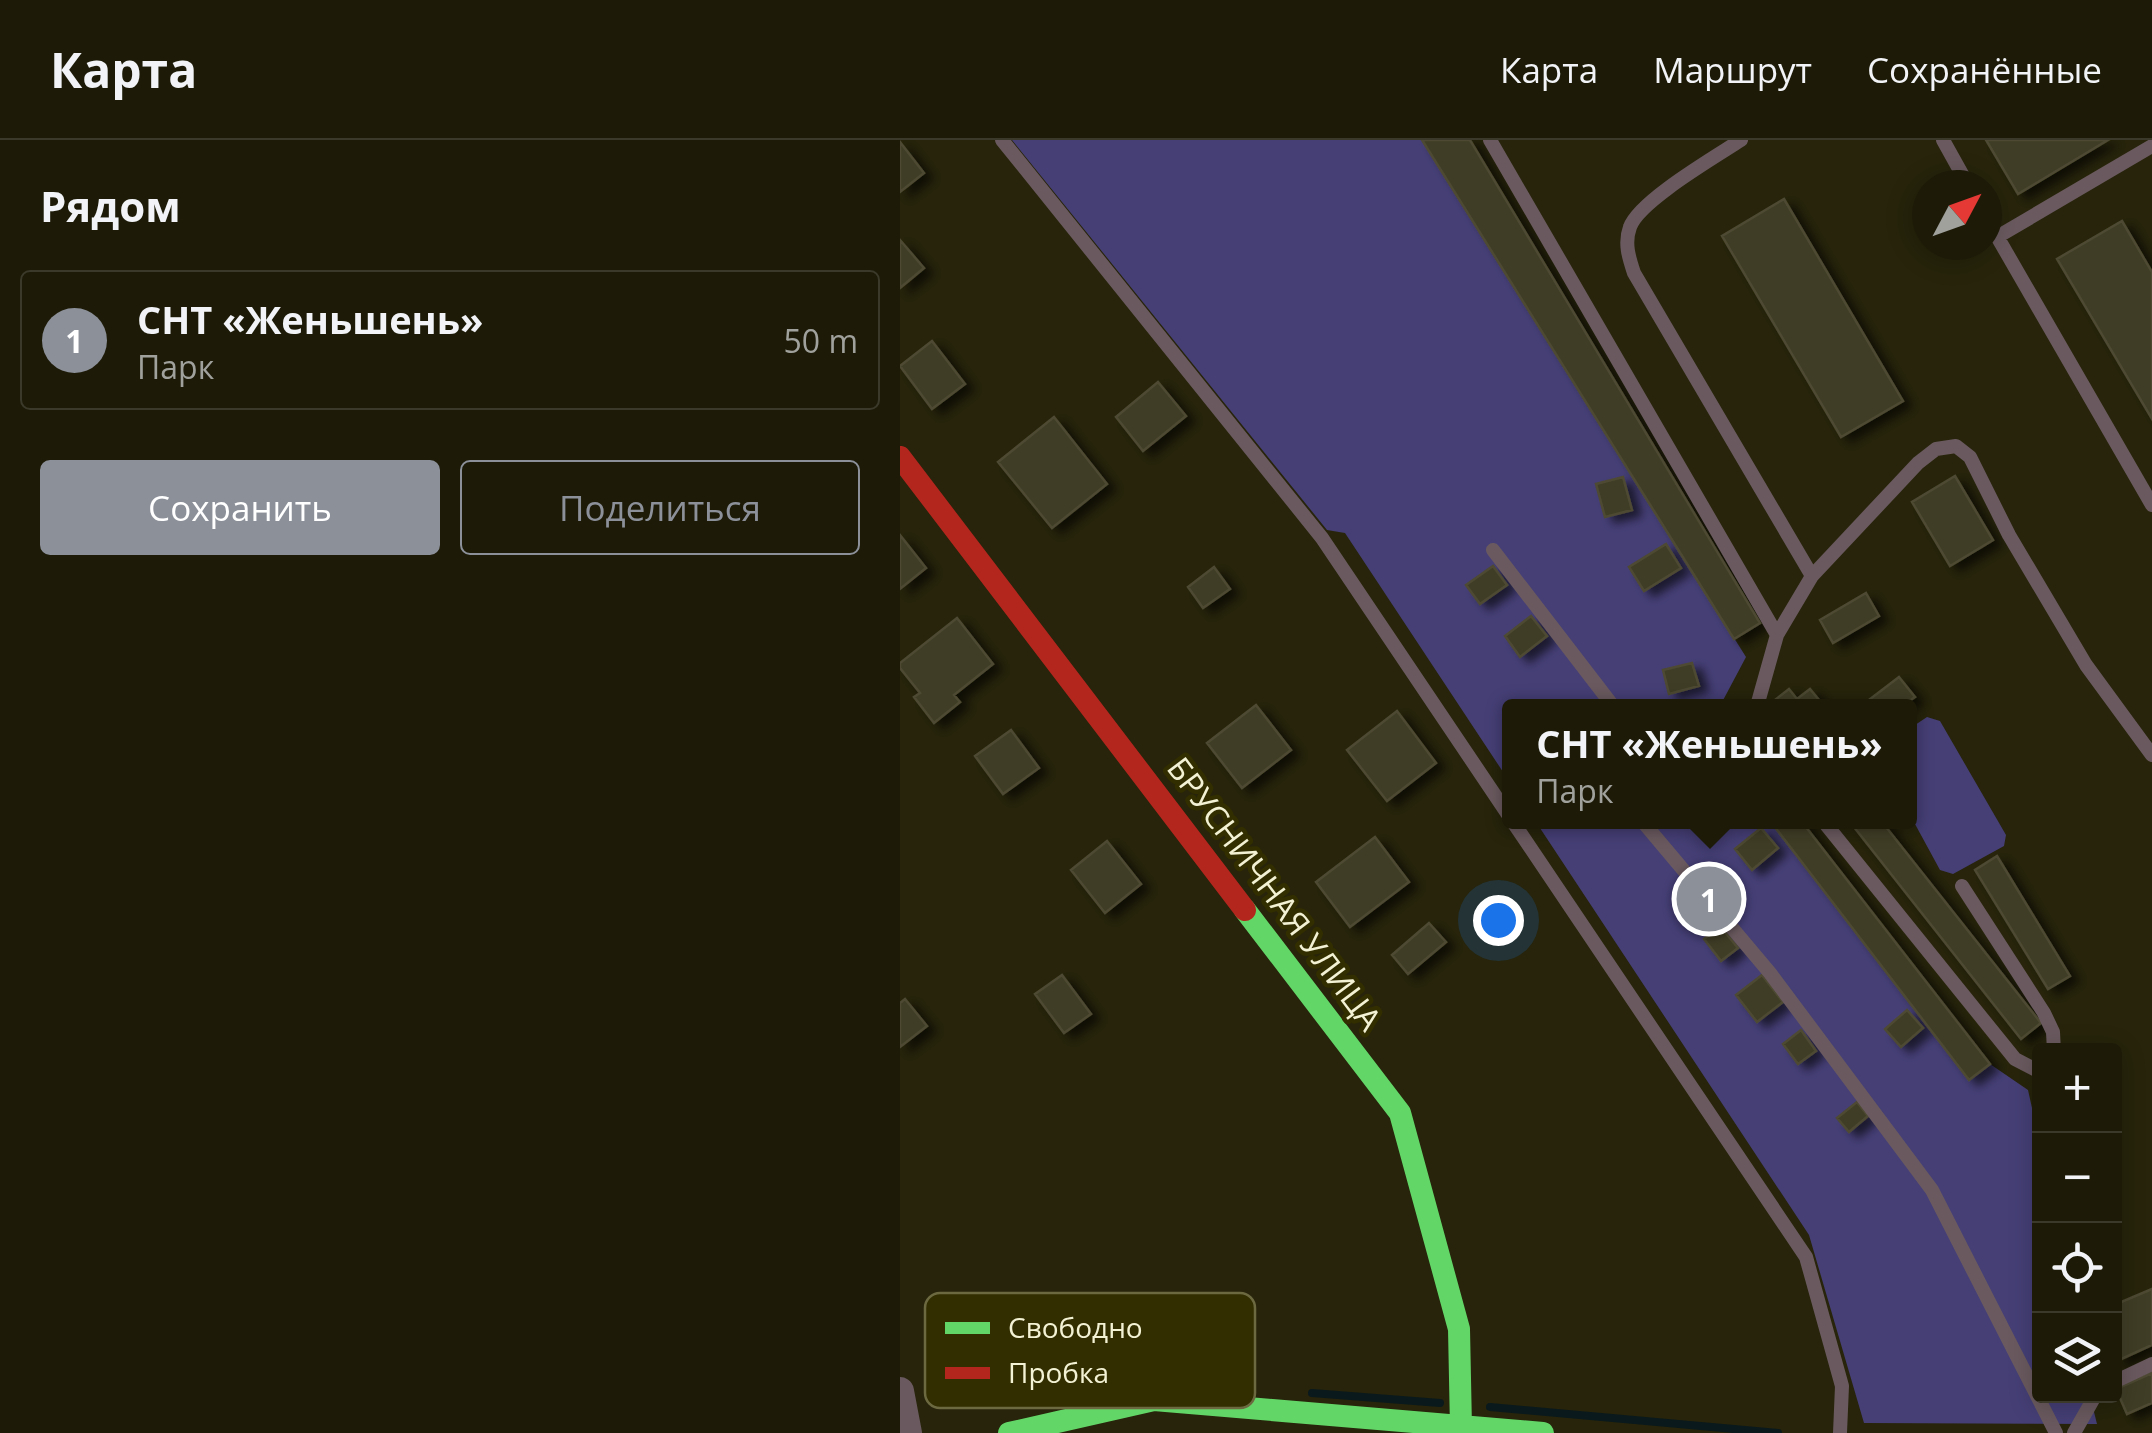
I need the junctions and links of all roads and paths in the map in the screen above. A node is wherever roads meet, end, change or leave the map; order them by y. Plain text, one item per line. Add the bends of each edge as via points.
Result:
1 (1002, 140) edge
2 (1490, 140) edge
3 (1741, 140) edge
4 (1943, 140) edge
5 (2152, 146) edge
6 (1960, 170) edge
7 (2002, 234) edge
8 (2002, 246) edge
9 (900, 457) edge
10 (2152, 505) edge
11 (1494, 550) dead end
12 (1812, 576) junction
13 (1777, 635) junction
14 (1608, 699) edge
15 (1759, 699) edge
16 (2152, 755) edge
17 (1502, 806) edge
18 (1518, 829) edge
19 (1650, 829) edge
20 (1830, 829) edge
21 (1962, 886) dead end
22 (2054, 1043) edge
23 (2032, 1068) edge
24 (2152, 1364) edge
25 (2122, 1378) edge
26 (900, 1391) edge
27 (2090, 1403) edge
28 (1119, 1408) edge
29 (1209, 1408) edge
30 (1247, 1408) edge
31 (1461, 1430) edge
32 (908, 1433) edge
33 (1009, 1433) edge
34 (1216, 1433) edge
35 (1542, 1433) edge
36 (1840, 1433) edge
37 (2056, 1433) edge
38 (2074, 1433) edge

1 - 17 lane via 1322,538
2 - 13 lane
3 - 12 lane via 1643,207 1626,248 1634,273
4 - 6 lane
5 - 7 lane
8 - 10 lane
9 - 31 street, БРУСНИЧНАЯ УЛИЦА via 1400,1112 1459,1330
11 - 14 lane
12 - 13 lane
12 - 16 lane via 1918,463 1936,449 1956,446 1970,457 2086,665
13 - 15 lane
18 - 36 lane via 1806,1257 1842,1386
19 - 37 lane via 1770,973 1932,1190
20 - 23 lane via 2014,1059
21 - 22 lane via 2044,1013
24 - 25 lane
26 - 32 street
27 - 38 lane
28 - 33 street
29 - 34 street
30 - 31 street
31 - 35 street

